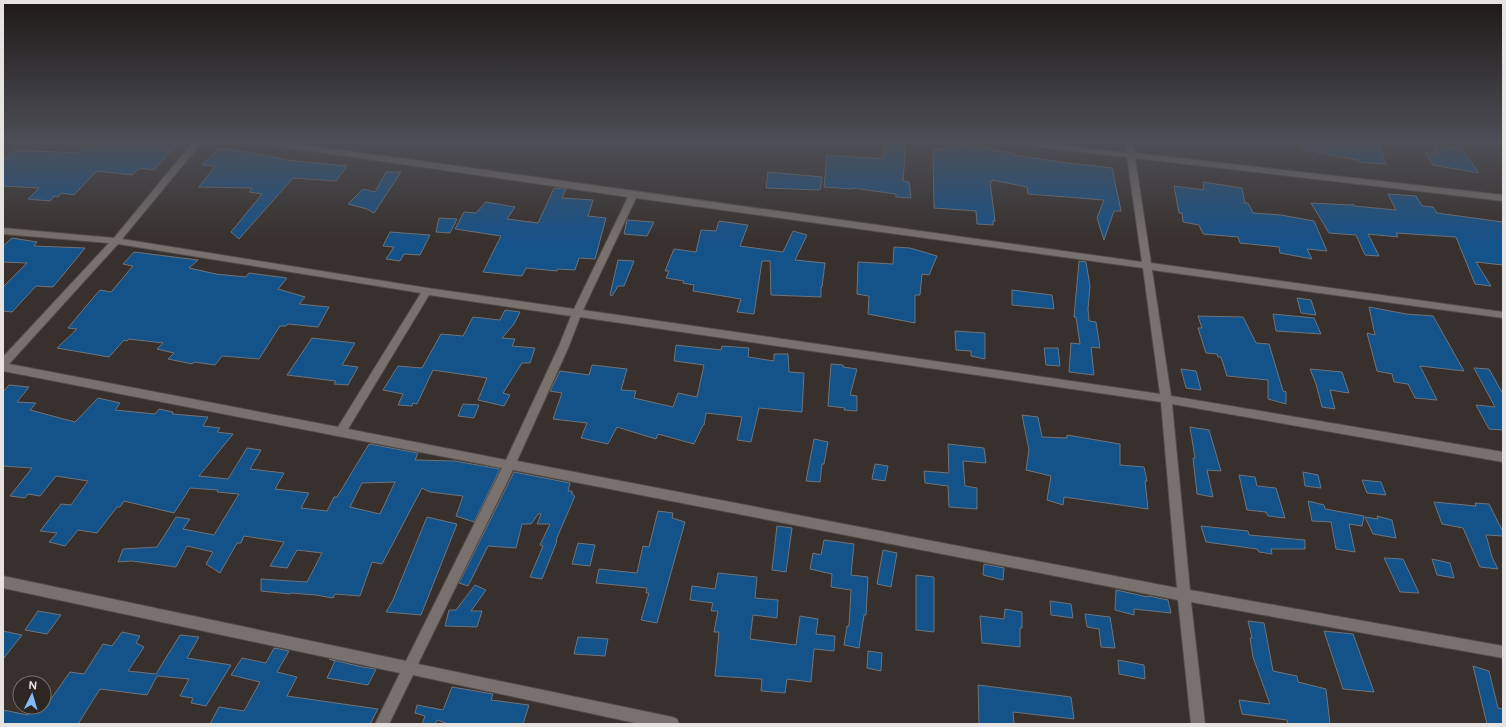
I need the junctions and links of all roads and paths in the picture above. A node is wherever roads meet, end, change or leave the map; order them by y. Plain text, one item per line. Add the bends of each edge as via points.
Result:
1 (170, 176) edge
2 (501, 176) edge
3 (1134, 176) edge
4 (1307, 176) edge
5 (634, 195) junction
6 (1503, 198) edge
7 (3, 231) edge
8 (116, 241) junction
9 (1146, 265) junction
10 (427, 291) junction
11 (577, 313) junction
12 (1503, 315) edge
13 (3, 366) edge
14 (1166, 399) junction
15 (340, 433) junction
16 (1503, 457) edge
17 (509, 466) junction
18 (3, 582) edge
19 (1184, 595) junction
20 (1503, 652) edge
21 (409, 668) junction
22 (382, 724) edge
23 (672, 724) edge
24 (1198, 724) edge

1 - 8 street
2 - 5 street
3 - 9 street
4 - 6 street
5 - 9 street
5 - 11 street
7 - 8 street
8 - 10 street
8 - 13 street
9 - 12 street
9 - 14 street
10 - 11 street
10 - 15 street
11 - 14 street
11 - 17 street
13 - 15 street
14 - 16 street
14 - 19 street
15 - 17 street
17 - 19 street
17 - 21 street
18 - 21 street
19 - 20 street
19 - 24 street
21 - 22 street
21 - 23 street

